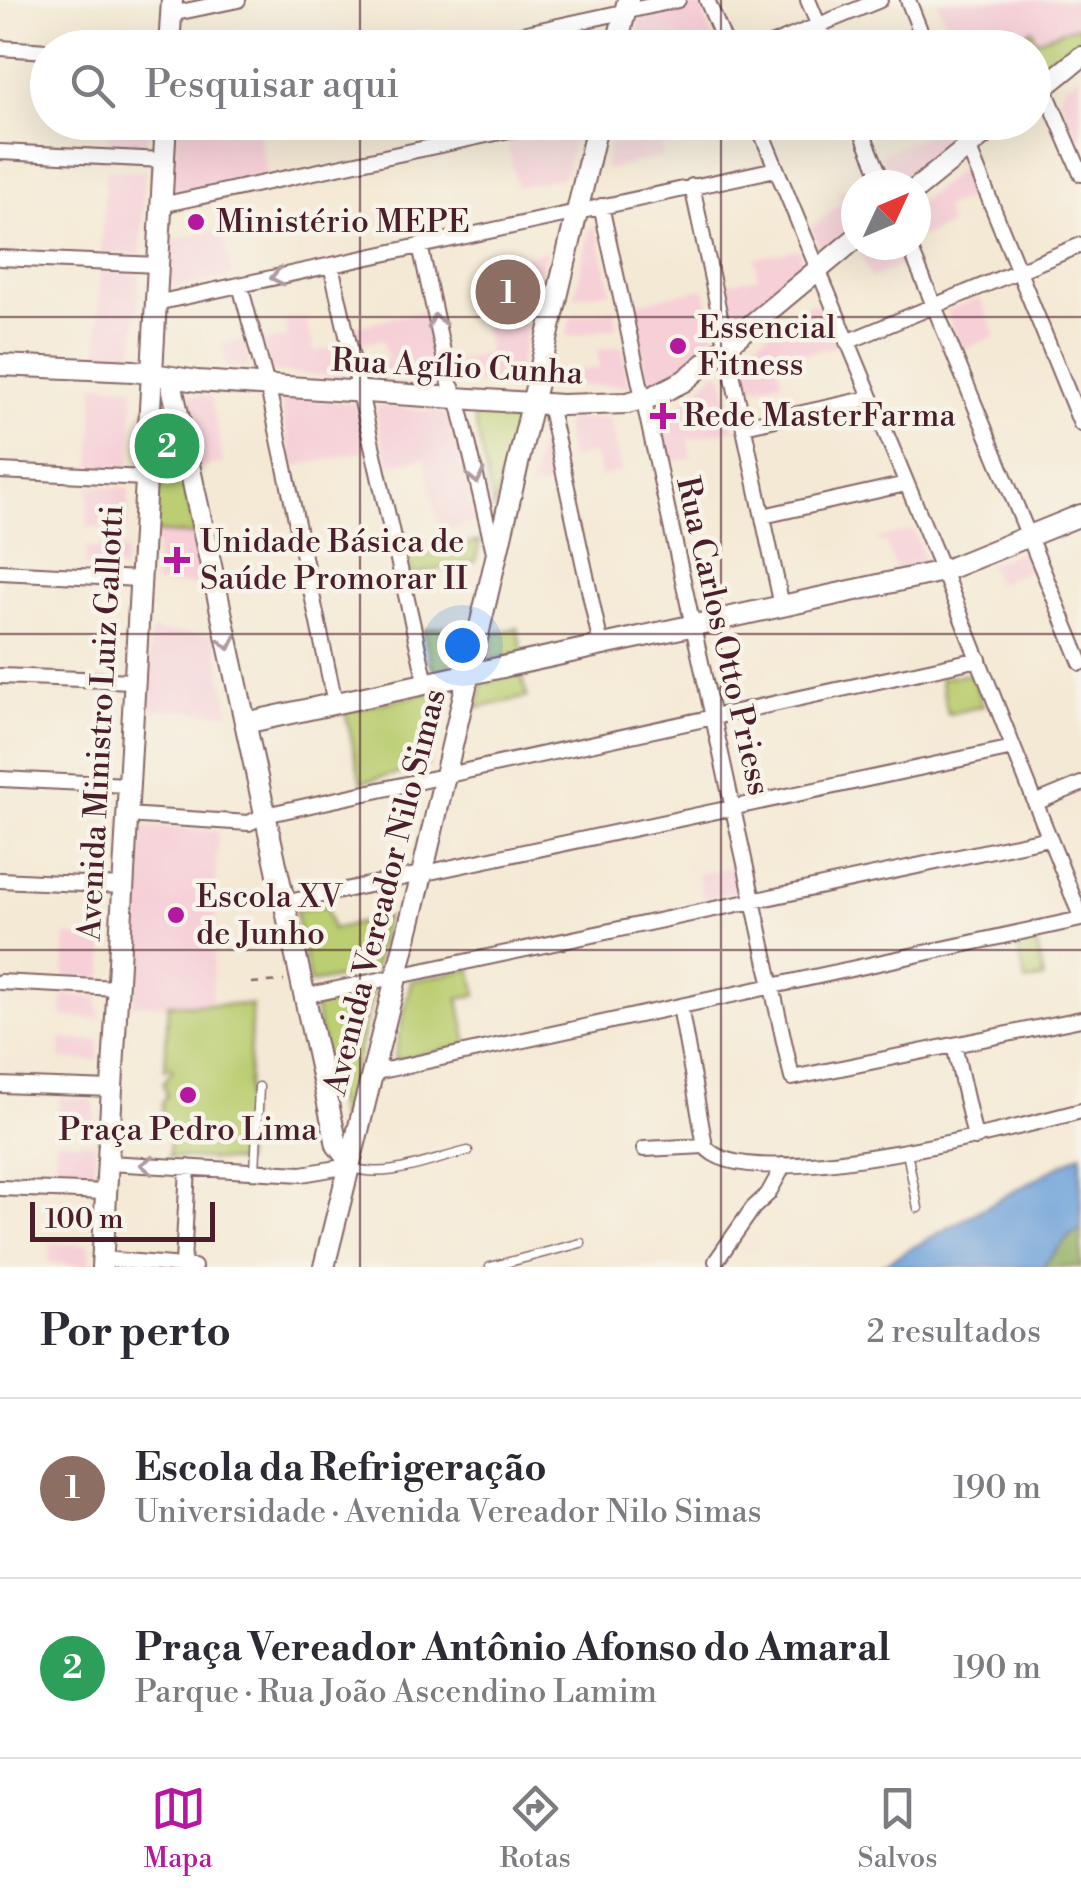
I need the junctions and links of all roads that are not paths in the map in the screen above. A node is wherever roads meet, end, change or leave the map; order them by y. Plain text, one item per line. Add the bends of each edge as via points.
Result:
1 (238, 0) edge
2 (678, 0) edge
3 (707, 0) edge
4 (808, 0) edge
5 (880, 0) edge
6 (908, 0) edge
7 (626, 6) edge
8 (172, 7) edge
9 (819, 25) junction
10 (530, 30) edge
11 (719, 30) edge
12 (807, 30) edge
13 (821, 30) edge
14 (920, 30) edge
15 (0, 48) edge
16 (30, 49) edge
17 (1081, 57) edge
18 (1051, 81) edge
19 (1051, 115) edge
20 (165, 140) edge
21 (463, 140) edge
22 (594, 140) edge
23 (764, 140) edge
24 (865, 140) edge
25 (965, 140) edge
26 (977, 140) edge
27 (968, 147) junction
28 (0, 152) edge
29 (164, 160) junction
30 (776, 169) junction
31 (878, 170) edge
32 (1081, 174) edge
33 (931, 177) edge
34 (692, 186) junction
35 (161, 205) junction
36 (601, 206) junction
37 (577, 211) junction
38 (420, 245) junction
39 (1081, 245) edge
40 (841, 251) edge
41 (0, 258) edge
42 (915, 260) edge
43 (331, 264) junction
44 (158, 266) junction
45 (818, 270) junction
46 (1018, 271) junction
47 (240, 284) junction
48 (156, 303) junction
49 (934, 306) junction
50 (847, 342) junction
51 (727, 346) junction
52 (0, 364) edge
53 (160, 375) junction
54 (266, 385) junction
55 (358, 391) junction
56 (457, 396) junction
57 (870, 398) junction
58 (643, 399) junction
59 (541, 403) junction
60 (1081, 424) edge
61 (744, 426) junction
62 (0, 471) edge
63 (144, 478) junction
64 (906, 484) junction
65 (1081, 515) edge
66 (763, 516) junction
67 (1029, 536) junction
68 (496, 558) junction
69 (943, 571) junction
70 (0, 572) edge
71 (139, 579) junction
72 (782, 606) junction
73 (694, 625) junction
74 (601, 645) junction
75 (978, 659) junction
76 (1081, 664) edge
77 (469, 674) junction
78 (0, 676) edge
79 (134, 681) junction
80 (426, 684) junction
81 (335, 703) junction
82 (714, 717) junction
83 (245, 723) junction
84 (1013, 748) junction
85 (444, 776) junction
86 (0, 778) edge
87 (1081, 784) edge
88 (128, 785) junction
89 (1035, 803) junction
90 (733, 808) junction
91 (126, 815) junction
92 (265, 815) junction
93 (1049, 838) junction
94 (422, 874) junction
95 (0, 880) edge
96 (122, 886) junction
97 (754, 900) junction
98 (284, 904) junction
99 (1081, 918) edge
100 (396, 976) junction
101 (0, 982) edge
102 (772, 986) junction
103 (117, 988) junction
104 (297, 988) junction
105 (680, 1006) junction
106 (1081, 1019) edge
107 (954, 1045) junction
108 (372, 1072) junction
109 (0, 1085) edge
110 (258, 1087) dead end
111 (112, 1090) junction
112 (1081, 1111) edge
113 (975, 1138) junction
114 (704, 1146) junction
115 (644, 1150) dead end
116 (468, 1151) dead end
117 (907, 1152) junction
118 (108, 1162) junction
119 (350, 1164) junction
120 (784, 1165) junction
121 (188, 1167) junction
122 (255, 1172) junction
123 (0, 1188) edge
124 (106, 1192) junction
125 (918, 1208) dead end
126 (581, 1243) dead end
127 (716, 1262) dead end
128 (102, 1263) edge
129 (188, 1266) edge
130 (324, 1267) edge
131 (490, 1267) edge

1 - 8 street
2 - 7 street
3 - 11 street
4 - 9 street
5 - 9 street
6 - 14 street
7 - 10 street
9 - 12 street
9 - 13 street
15 - 16 street
17 - 18 street
19 - 32 street
20 - 29 street, Avenida Ministro Luiz Gallotti
21 - 35 street
22 - 37 street, Avenida Vereador Nilo Simas
23 - 30 street
24 - 31 street
25 - 27 street
26 - 27 street
27 - 33 street
27 - 46 street
28 - 29 street
29 - 35 street, Avenida Ministro Luiz Gallotti
30 - 34 street
30 - 45 street
34 - 36 street
34 - 51 street
35 - 44 street, Avenida Ministro Luiz Gallotti
36 - 37 street
36 - 58 street, Rua Carlos Otto Priess
37 - 38 street
37 - 59 street, Avenida Vereador Nilo Simas
38 - 43 street
56 -> 38 street
39 - 46 street
40 - 45 street, Rua Agílio Cunha
41 - 44 street
42 - 49 street
43 -> 47 street
43 - 55 street
44 - 48 street, Avenida Ministro Luiz Gallotti
45 - 50 street
45 - 51 street, Rua Agílio Cunha
46 - 49 street
46 - 60 street
47 - 48 street
47 - 54 street
48 - 53 street, Avenida Ministro Luiz Gallotti
49 - 50 street
49 - 67 street
50 - 57 street
51 - 58 street, Rua Agílio Cunha via 683,382
51 - 61 street
52 - 53 street, Rua Agílio Cunha
53 - 54 street, Rua Agílio Cunha
53 - 63 street, Avenida Ministro Luiz Gallotti
53 -> 83 street
54 - 55 street, Rua Agílio Cunha
54 - 81 street
55 - 56 street, Rua Agílio Cunha
55 - 80 street
56 - 59 street, Rua Agílio Cunha
56 -> 68 street
57 - 61 street
57 - 64 street
58 - 59 street, Rua Agílio Cunha
58 - 73 street, Rua Carlos Otto Priess
59 - 68 street, Avenida Vereador Nilo Simas
59 - 74 street
61 - 66 street
62 - 63 street
63 - 71 street, Avenida Ministro Luiz Gallotti
64 - 66 street
64 - 69 street
65 - 67 street
66 - 72 street
67 - 69 street
67 - 76 street
68 - 77 street, Avenida Vereador Nilo Simas
69 - 72 street
69 - 75 street
70 - 71 street
71 - 79 street, Avenida Ministro Luiz Gallotti
72 - 73 street
73 - 74 street
73 - 82 street, Rua Carlos Otto Priess
74 - 77 street
75 - 82 street
75 - 84 street
77 - 80 street
77 - 85 street, Avenida Vereador Nilo Simas
78 - 79 street
79 - 88 street, Avenida Ministro Luiz Gallotti
80 - 81 street
81 - 83 street
82 - 85 street
82 - 90 street, Rua Carlos Otto Priess
83 - 92 street
84 - 89 street
84 - 90 street
85 - 92 street
85 - 94 street, Avenida Vereador Nilo Simas
86 - 88 street
87 - 89 street
88 - 91 street, Avenida Ministro Luiz Gallotti
89 - 93 street
90 - 94 street
90 - 97 street, Rua Carlos Otto Priess
91 - 92 street via 249,823
91 - 96 street, Avenida Ministro Luiz Gallotti
92 - 98 street
93 - 97 street
93 - 99 street
94 - 98 street
94 - 100 street, Avenida Vereador Nilo Simas
95 - 96 street
96 - 103 street, Avenida Ministro Luiz Gallotti
97 - 100 street
97 - 102 street, Rua Carlos Otto Priess
98 - 104 street
99 - 102 street
100 - 104 street
100 - 108 street, Avenida Vereador Nilo Simas
101 - 103 street
102 - 105 street
102 - 107 street, Rua Carlos Otto Priess via 792,1078
103 - 111 street, Avenida Ministro Luiz Gallotti
104 - 119 street via 336,1146
105 - 108 street
105 - 114 street
106 - 107 street
107 - 113 street
108 - 119 street, Avenida Vereador Nilo Simas
109 - 111 street
110 - 122 lane
111 - 118 street, Avenida Ministro Luiz Gallotti
112 - 113 street
113 - 117 street
114 - 115 street
114 - 120 street via 720,1160
116 - 119 lane via 387,1170
117 - 120 street
117 - 125 lane
121 -> 118 street
118 - 124 street, Avenida Ministro Luiz Gallotti
119 - 122 street via 302,1174
119 - 130 street, Avenida Vereador Nilo Simas
120 - 127 street
121 - 122 street
121 - 129 street
123 - 124 street
124 - 128 street, Avenida Ministro Luiz Gallotti
126 - 131 lane
128 - 129 street

